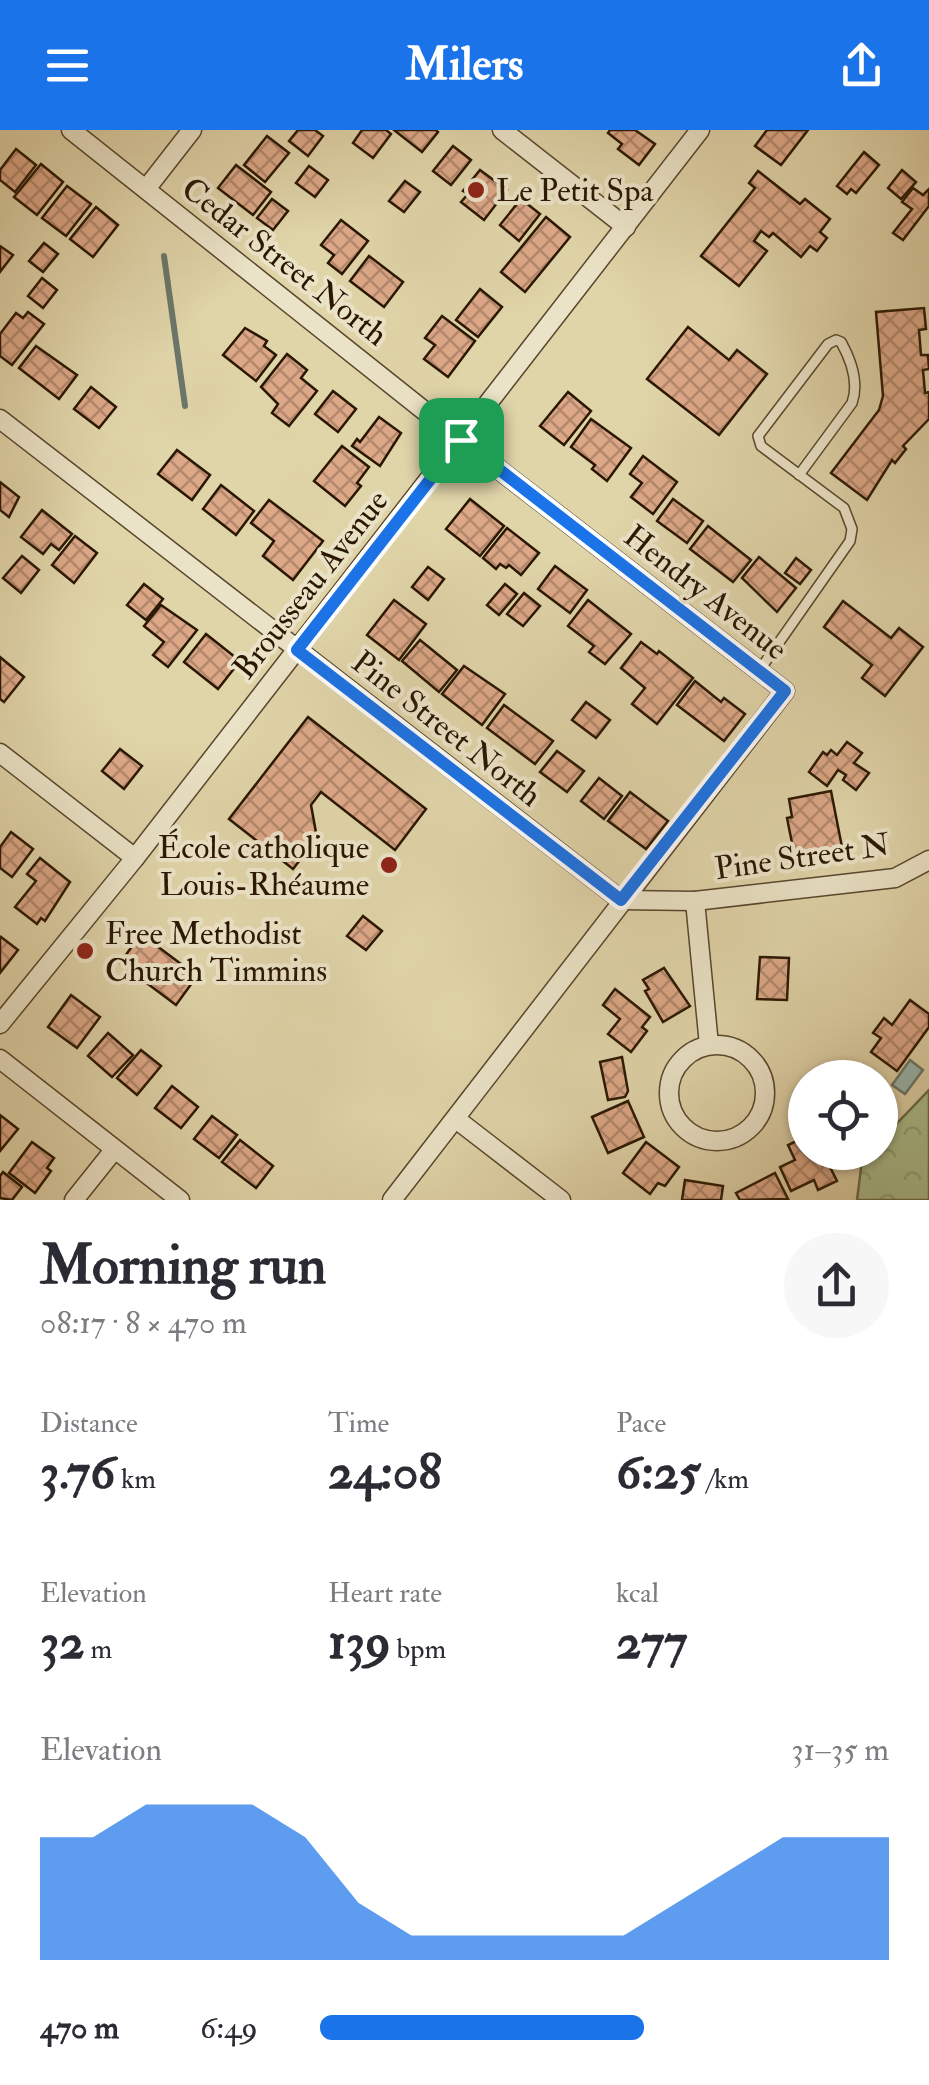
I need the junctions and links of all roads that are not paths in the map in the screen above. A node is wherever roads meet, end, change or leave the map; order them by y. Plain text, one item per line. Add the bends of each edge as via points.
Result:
1 (71, 130) edge
2 (192, 130) edge
3 (502, 130) edge
4 (700, 130) edge
5 (146, 190) junction
6 (626, 227) junction
7 (0, 418) edge
8 (461, 440) junction
9 (800, 475) junction
10 (297, 650) junction
11 (758, 671) junction
12 (0, 753) edge
13 (135, 858) junction
14 (929, 860) edge
15 (621, 900) junction
16 (696, 901) junction
17 (0, 1024) edge
18 (709, 1045) junction
19 (0, 1059) edge
20 (456, 1119) junction
21 (114, 1150) junction
22 (74, 1200) edge
23 (180, 1200) edge
24 (392, 1200) edge
25 (561, 1200) edge

1 - 5 street, Cedar Street North
2 - 5 street
3 - 6 street
4 - 6 street, Brousseau Avenue
5 - 8 street, Cedar Street North
6 - 8 street, Brousseau Avenue
7 - 10 street, Pine Street North
8 - 10 street, Brousseau Avenue
8 - 11 street, Hendry Avenue
9 - 9 lane via 761,446 758,436 836,340 846,351 855,394
9 - 11 lane via 844,508 850,541
10 - 13 street, Brousseau Avenue
10 - 15 street, Pine Street North
11 - 15 street, Hendry Avenue via 785,691
12 - 13 street
13 - 17 street, Brousseau Avenue
14 - 16 street, Pine Street N via 895,878
15 - 16 street, Pine Street N
15 - 20 street, Hendry Avenue
16 - 18 street
18 - 18 street via 694,1050 669,1087 676,1117 714,1141 756,1121 765,1091 753,1061
19 - 21 street
20 - 24 street, Hendry Avenue
20 - 25 street
21 - 22 street
21 - 23 street

